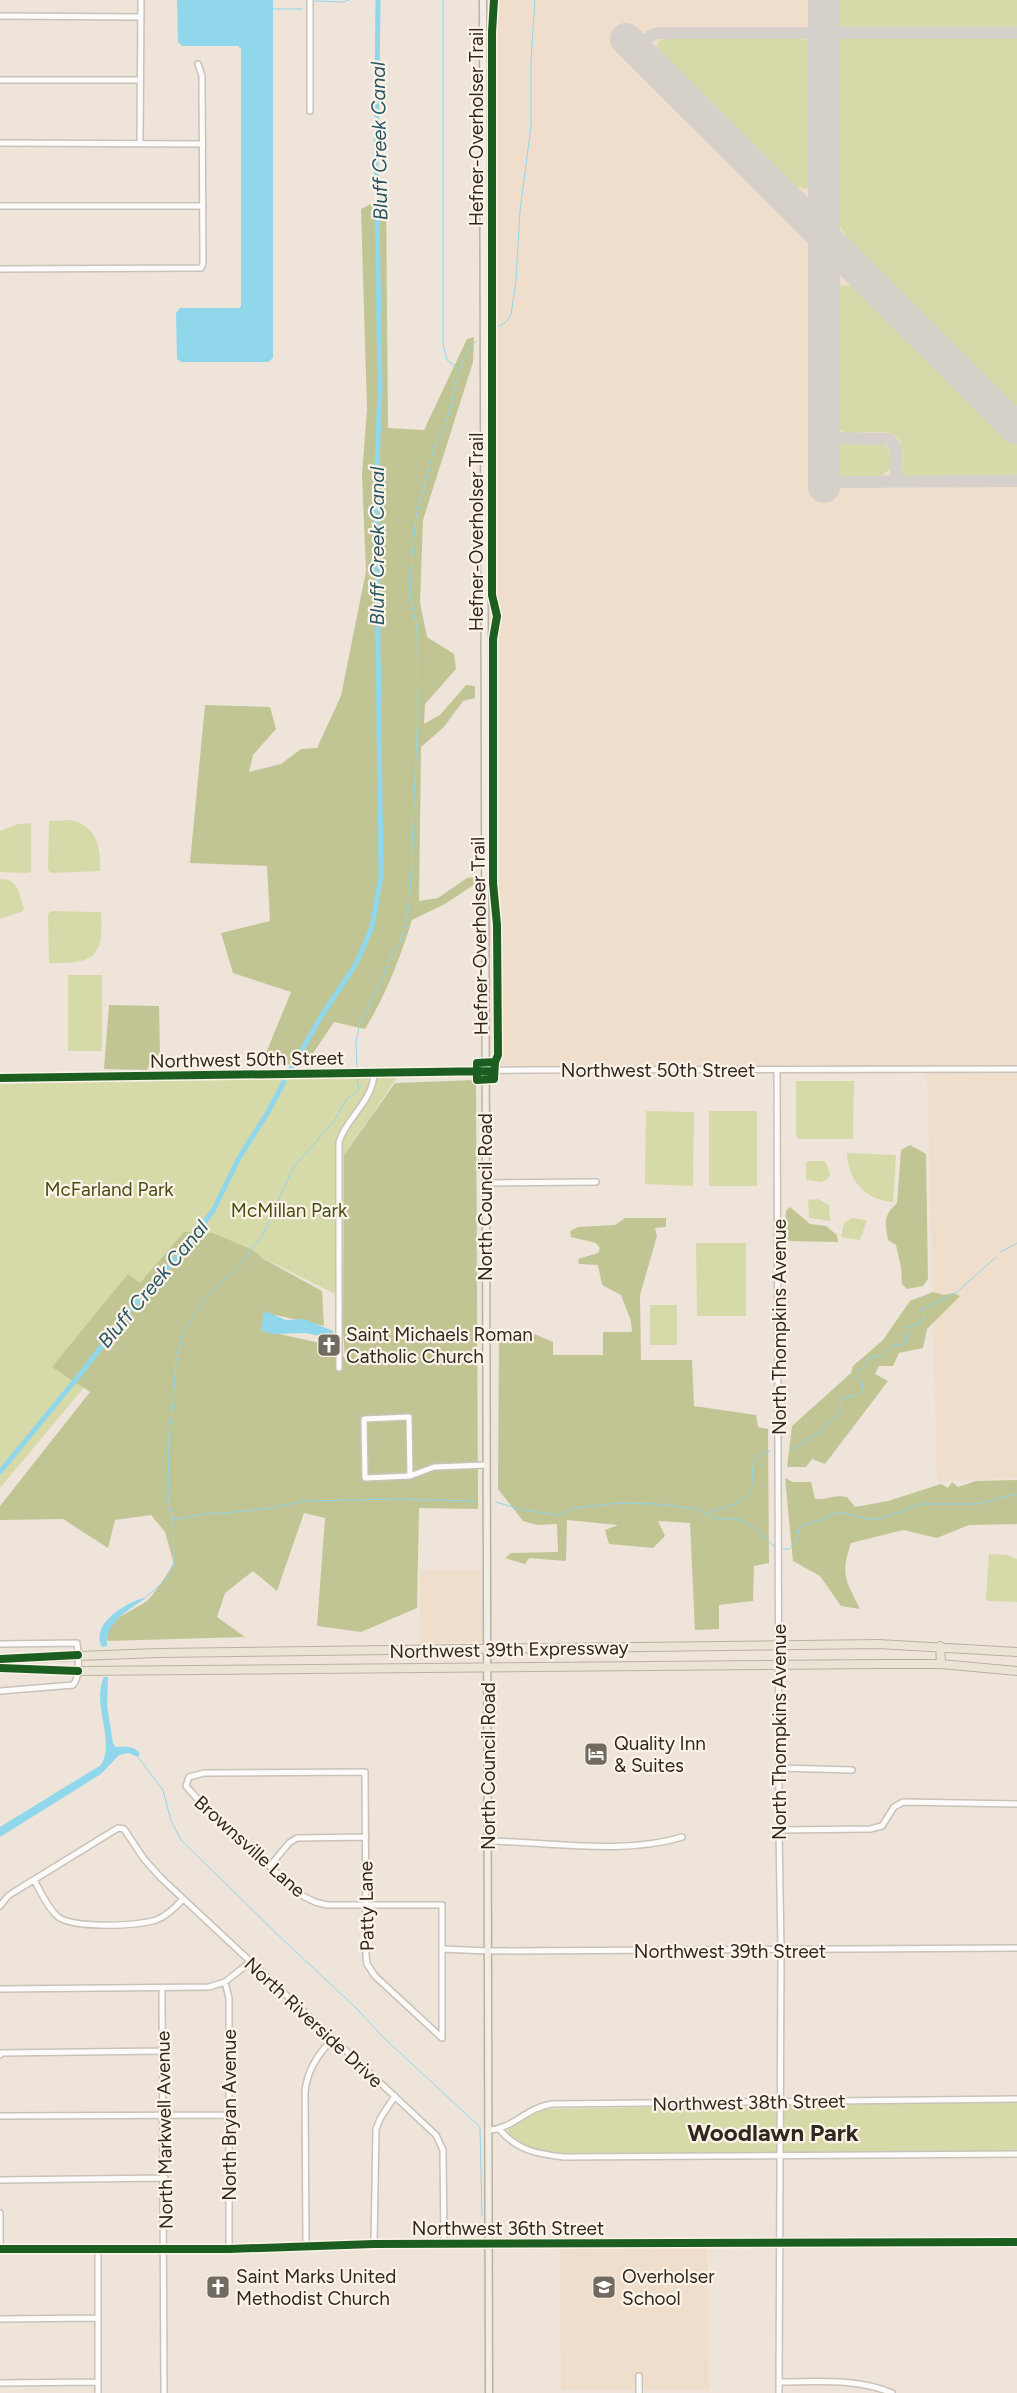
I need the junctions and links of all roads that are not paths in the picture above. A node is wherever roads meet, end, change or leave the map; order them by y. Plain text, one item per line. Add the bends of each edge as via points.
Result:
1 (140, 0) edge
2 (310, 0) edge
3 (483, 0) edge
4 (0, 16) edge
5 (141, 16) junction
6 (198, 64) dead end
7 (0, 80) edge
8 (140, 80) junction
9 (310, 111) dead end
10 (0, 142) edge
11 (140, 142) junction
12 (203, 144) junction
13 (0, 206) edge
14 (203, 206) junction
15 (0, 269) edge
16 (1017, 1069) edge
17 (777, 1070) junction
18 (485, 1072) junction
19 (374, 1073) junction
20 (0, 1078) edge
21 (596, 1182) dead end
22 (486, 1183) junction
23 (339, 1368) dead end
24 (486, 1465) junction
25 (410, 1476) junction
26 (0, 1644) edge
27 (779, 1645) junction
28 (940, 1646) junction
29 (488, 1649) junction
30 (1017, 1652) edge
31 (78, 1655) junction
32 (0, 1659) edge
33 (779, 1664) junction
34 (941, 1664) junction
35 (488, 1667) junction
36 (0, 1668) edge
37 (78, 1671) junction
38 (1017, 1671) edge
39 (0, 1691) edge
40 (779, 1768) junction
41 (852, 1770) dead end
42 (366, 1772) joint
43 (1017, 1804) edge
44 (779, 1830) junction
45 (366, 1836) junction
46 (682, 1837) dead end
47 (487, 1841) junction
48 (270, 1866) junction
49 (34, 1880) junction
50 (183, 1899) junction
51 (366, 1905) junction
52 (0, 1906) edge
53 (1017, 1948) edge
54 (443, 1949) junction
55 (487, 1951) junction
56 (781, 1951) junction
57 (250, 1962) junction
58 (225, 1982) junction
59 (162, 1988) junction
60 (0, 1989) edge
61 (333, 2038) junction
62 (162, 2051) junction
63 (0, 2054) edge
64 (395, 2096) junction
65 (1017, 2100) edge
66 (780, 2101) junction
67 (165, 2115) junction
68 (229, 2115) junction
69 (0, 2116) edge
70 (488, 2130) junction
71 (500, 2130) junction
72 (1017, 2154) edge
73 (779, 2157) junction
74 (165, 2178) junction
75 (0, 2180) edge
76 (0, 2213) edge
77 (1017, 2242) edge
78 (780, 2243) junction
79 (374, 2244) junction
80 (444, 2244) junction
81 (489, 2244) junction
82 (306, 2245) junction
83 (0, 2249) edge
84 (98, 2249) junction
85 (165, 2249) junction
86 (229, 2249) junction
87 (98, 2318) junction
88 (0, 2319) edge
89 (639, 2376) dead end
90 (0, 2382) edge
91 (98, 2382) junction
92 (780, 2382) junction
93 (98, 2393) edge
94 (164, 2393) edge
95 (489, 2393) edge
96 (639, 2393) edge
97 (779, 2393) edge
98 (892, 2393) edge

1 - 5 street
2 - 9 street
3 - 18 main road, North Council Road
4 - 5 street
5 - 8 street
6 - 12 street via 202,76
7 - 8 street
8 - 11 street
10 - 11 street
11 - 12 street
12 - 14 street
13 - 14 street
14 - 15 street via 203,263 200,268
16 - 17 street, Northwest 50th Street
17 - 18 street, Northwest 50th Street
17 - 27 street, North Thompkins Avenue
18 - 19 street, Northwest 50th Street
18 - 22 main road, North Council Road
19 - 20 street, Northwest 50th Street
19 - 23 street via 360,1109 339,1142
21 - 22 street
22 - 24 main road, North Council Road
24 - 25 street via 434,1468
24 - 29 main road, North Council Road
25 - 25 street via 366,1478 364,1419 408,1418
26 - 31 street via 77,1643
27 - 28 highway, Northwest 39th Expressway
27 - 29 highway, Northwest 39th Expressway
27 - 33 street, North Thompkins Avenue
28 - 30 highway, Northwest 39th Expressway
28 - 34 highway
29 - 31 highway, Northwest 39th Expressway
29 - 35 main road, North Council Road
31 - 32 highway, Northwest 39th Expressway
31 - 37 street
33 - 34 highway, Northwest 39th Expressway
33 - 35 highway, Northwest 39th Expressway
33 - 40 street, North Thompkins Avenue
34 - 38 highway, Northwest 39th Expressway
35 - 37 highway, Northwest 39th Expressway
35 - 47 main road, North Council Road
36 - 37 highway, Northwest 39th Expressway
37 - 39 street via 76,1681 69,1686
40 - 41 street
40 - 44 street, North Thompkins Avenue
42 - 45 street, Patty Lane
42 - 48 street, Brownsville Lane via 204,1773 189,1777 186,1786 190,1792
43 - 44 street via 903,1802 894,1807 882,1826 870,1829
44 - 56 street, North Thompkins Avenue
45 - 48 street via 297,1838
45 - 51 street, Patty Lane
46 - 47 street via 639,1845
47 - 55 main road, North Council Road
48 - 51 street, Brownsville Lane via 301,1895 315,1902
49 - 50 street via 51,1910 72,1924 155,1920 165,1916
49 - 50 street, North Riverside Drive via 118,1828 124,1829 144,1859
49 - 52 street via 8,1896
50 - 57 street, North Riverside Drive
51 - 54 street, Brownsville Lane via 442,1905
51 - 54 street, Patty Lane via 367,1964 375,1976 442,2038
53 - 56 street, Northwest 39th Street
54 - 55 street, Northwest 39th Street
55 - 56 street, Northwest 39th Street
55 - 70 main road, North Council Road
56 - 66 street, North Thompkins Avenue
57 - 58 street
57 - 61 street, North Riverside Drive
58 - 59 street via 209,1987
58 - 68 street, North Bryan Avenue via 229,1998
59 - 60 street
59 - 62 street, North Markwell Avenue
61 - 64 street, North Riverside Drive
61 - 82 street via 312,2063 306,2084
62 - 63 street
62 - 67 street, North Markwell Avenue
64 - 79 street via 376,2129
64 - 80 street, North Riverside Drive via 440,2142
65 - 66 street, Northwest 38th Street
66 - 71 street, Northwest 38th Street via 552,2104 528,2111
66 - 73 street, North Thompkins Avenue
67 - 68 street
67 - 69 street
67 - 74 street, North Markwell Avenue
68 - 86 street, North Bryan Avenue
70 - 71 street
70 - 81 main road, North Council Road
71 - 73 street via 510,2141 528,2151 564,2157
72 - 73 street
73 - 78 street, North Thompkins Avenue
74 - 75 street
74 - 85 street, North Markwell Avenue
76 - 83 street
77 - 78 street, Northwest 36th Street
78 - 81 street, Northwest 36th Street
78 - 92 street, North Thompkins Avenue
79 - 80 street, Northwest 36th Street
79 - 82 street, Northwest 36th Street
80 - 81 street, Northwest 36th Street
81 - 95 main road, North Council Road
82 - 86 street, Northwest 36th Street
83 - 84 street, Northwest 36th Street
84 - 85 street, Northwest 36th Street
84 - 87 street
85 - 86 street, Northwest 36th Street
85 - 94 street, North Markwell Avenue
87 - 88 street
87 - 91 street
89 - 96 street
90 - 91 street
91 - 93 street
92 - 97 street, North Thompkins Avenue
92 - 98 street via 859,2383

